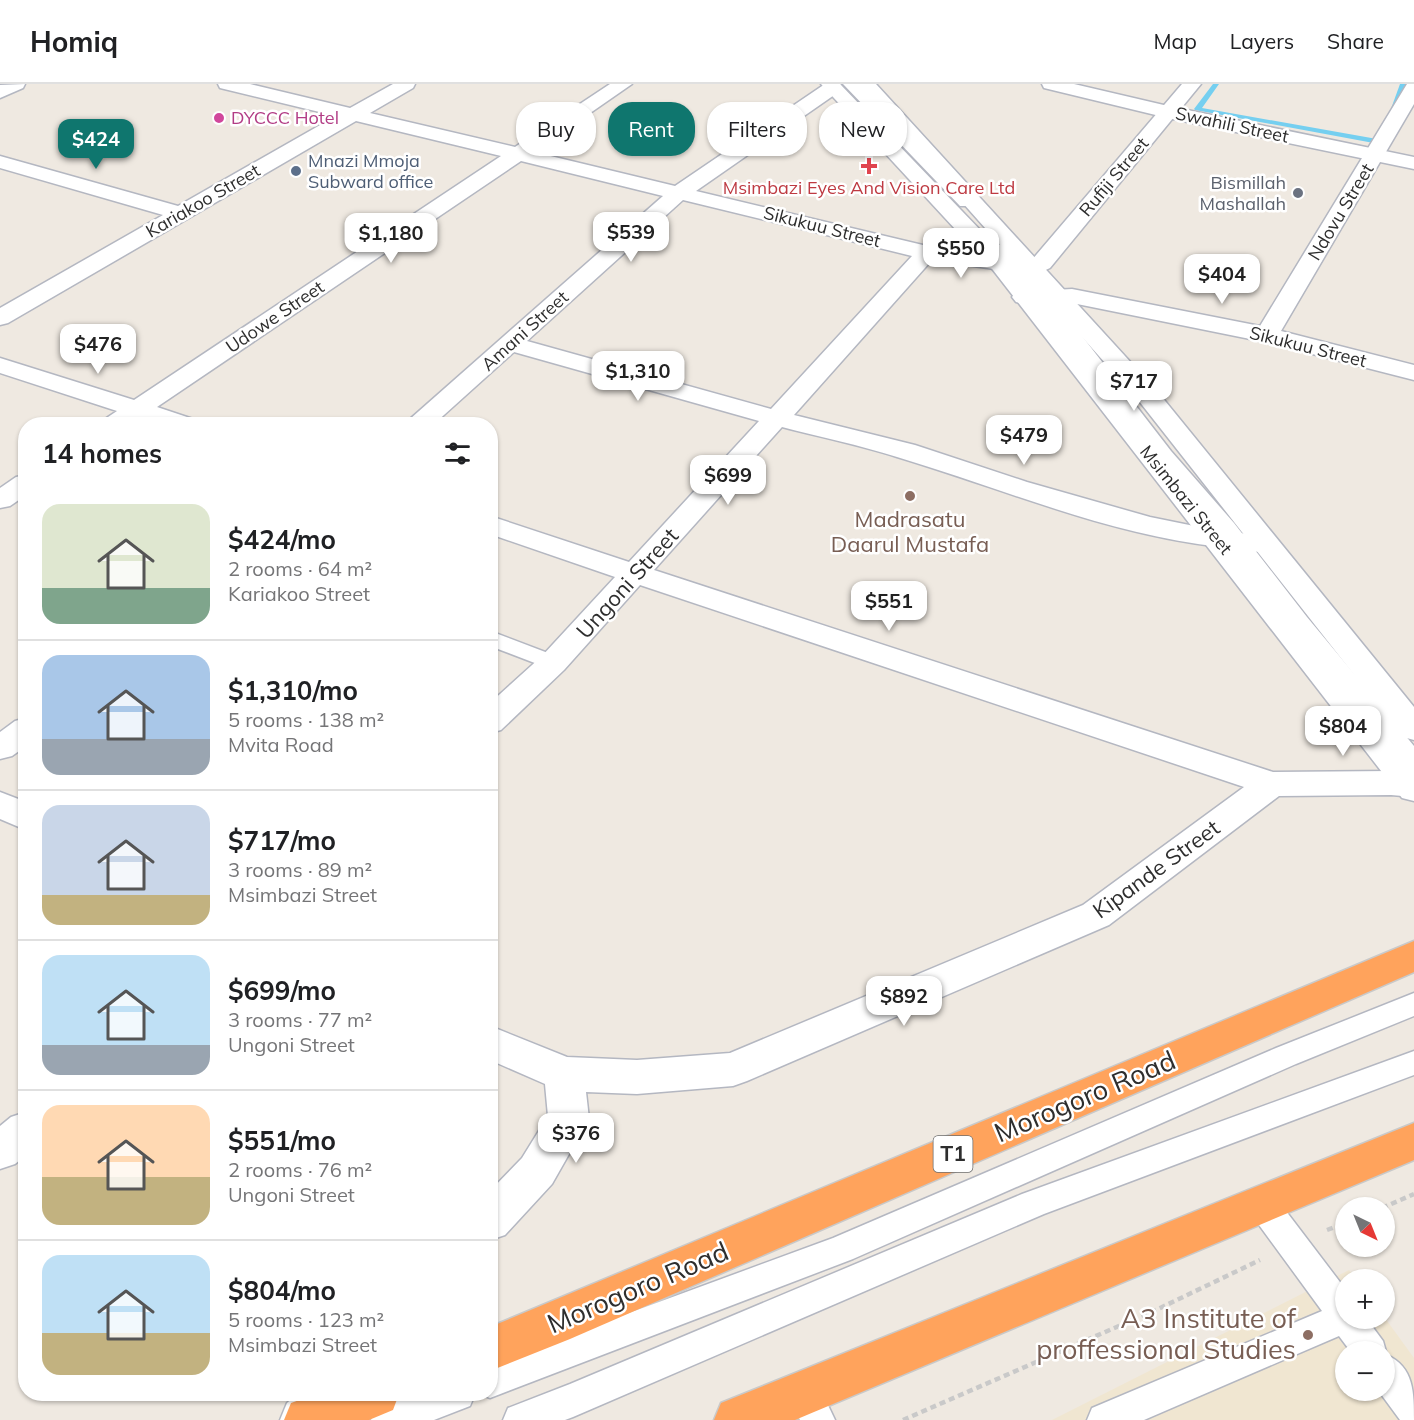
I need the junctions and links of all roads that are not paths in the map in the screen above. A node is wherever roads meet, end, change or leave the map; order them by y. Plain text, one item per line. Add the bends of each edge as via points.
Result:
1 (16, 84) edge
2 (226, 84) edge
3 (406, 84) edge
4 (623, 84) edge
5 (866, 84) edge
6 (1051, 84) edge
7 (1192, 84) edge
8 (838, 85) edge
9 (1414, 88) edge
10 (0, 92) edge
11 (596, 102) edge
12 (1168, 112) junction
13 (353, 114) junction
14 (516, 153) edge
15 (1375, 155) junction
16 (516, 156) edge
17 (527, 156) edge
18 (0, 162) edge
19 (1414, 163) edge
20 (680, 192) junction
21 (181, 214) junction
22 (927, 253) junction
23 (1019, 267) junction
24 (1044, 296) junction
25 (0, 318) edge
26 (1267, 336) junction
27 (512, 344) junction
28 (0, 365) edge
29 (1414, 373) edge
30 (136, 410) junction
31 (125, 417) edge
32 (160, 417) edge
33 (427, 417) edge
34 (776, 418) junction
35 (18, 488) edge
36 (0, 500) edge
37 (498, 527) edge
38 (1242, 541) junction
39 (635, 574) junction
40 (498, 641) edge
41 (553, 663) junction
42 (498, 715) edge
43 (1414, 729) edge
44 (18, 735) edge
45 (1414, 743) edge
46 (0, 748) edge
47 (1413, 780) edge
48 (1272, 784) junction
49 (0, 804) edge
50 (18, 814) edge
51 (1414, 956) edge
52 (1414, 1004) edge
53 (498, 1045) edge
54 (1414, 1063) edge
55 (564, 1074) junction
56 (18, 1136) edge
57 (1414, 1141) edge
58 (0, 1151) edge
59 (1262, 1204) junction
60 (498, 1212) edge
61 (1335, 1303) edge
62 (1335, 1323) edge
63 (498, 1346) edge
64 (498, 1378) edge
65 (1395, 1385) edge
66 (323, 1401) edge
67 (357, 1401) edge
68 (439, 1401) edge
69 (811, 1406) edge
70 (1414, 1411) edge
71 (306, 1420) edge
72 (388, 1420) edge
73 (520, 1420) edge
74 (738, 1420) edge
75 (1104, 1420) edge

1 - 10 street
2 - 13 street, Sikukuu Street
3 - 13 street, Kariakoo Street
4 - 11 street, Udowe Street
5 - 23 street, Msimbazi Street
6 - 12 street, Swahili Street
7 - 12 street, Rufiji Street
8 - 20 street, Amani Street
8 - 23 street, Msimbazi Street
9 - 15 street, Ndovu Street
12 - 15 street, Swahili Street
12 - 23 street, Rufiji Street via 1042,263
13 - 14 street, Sikukuu Street
13 - 21 street, Kariakoo Street
15 - 19 street, Swahili Street
15 - 26 street, Ndovu Street
16 - 30 street, Udowe Street
17 - 20 street, Sikukuu Street
18 - 21 street
20 - 22 street, Sikukuu Street
20 - 27 street, Amani Street
21 - 25 street, Kariakoo Street
22 - 23 street, Sikukuu Street
22 - 34 street, Ungoni Street
23 - 24 street, Msimbazi Street
24 - 26 street, Sikukuu Street
24 - 38 street, Msimbazi Street
24 - 38 street, Msimbazi Street via 1148,396
26 - 29 street, Sikukuu Street
27 - 33 street, Amani Street
27 - 34 street
28 - 30 street
30 - 31 street, Udowe Street
30 - 32 street
34 - 38 street via 906,451 1145,525
34 - 39 street, Ungoni Street
35 - 36 street
37 - 39 street
38 - 43 street, Msimbazi Street
38 - 45 lane
38 - 47 street, Msimbazi Street
39 - 41 street, Ungoni Street
39 - 48 street
40 - 41 lane
41 - 42 street, Ungoni Street
44 - 46 street
47 - 48 street
48 - 55 street, Kipande Street via 1096,915 733,1069 637,1077
49 - 50 street
51 - 63 highway, Morogoro Road / T1
52 - 64 lane, Morogoro Road via 842,1249
53 - 55 street, Kipande Street
54 - 73 lane via 1033,1204
55 - 60 street via 569,1119 537,1171
56 - 58 street
57 - 59 highway
59 - 61 lane
59 - 69 highway
62 - 75 lane
65 - 70 lane
66 - 71 street
67 - 71 highway
68 - 72 lane
69 - 74 highway

